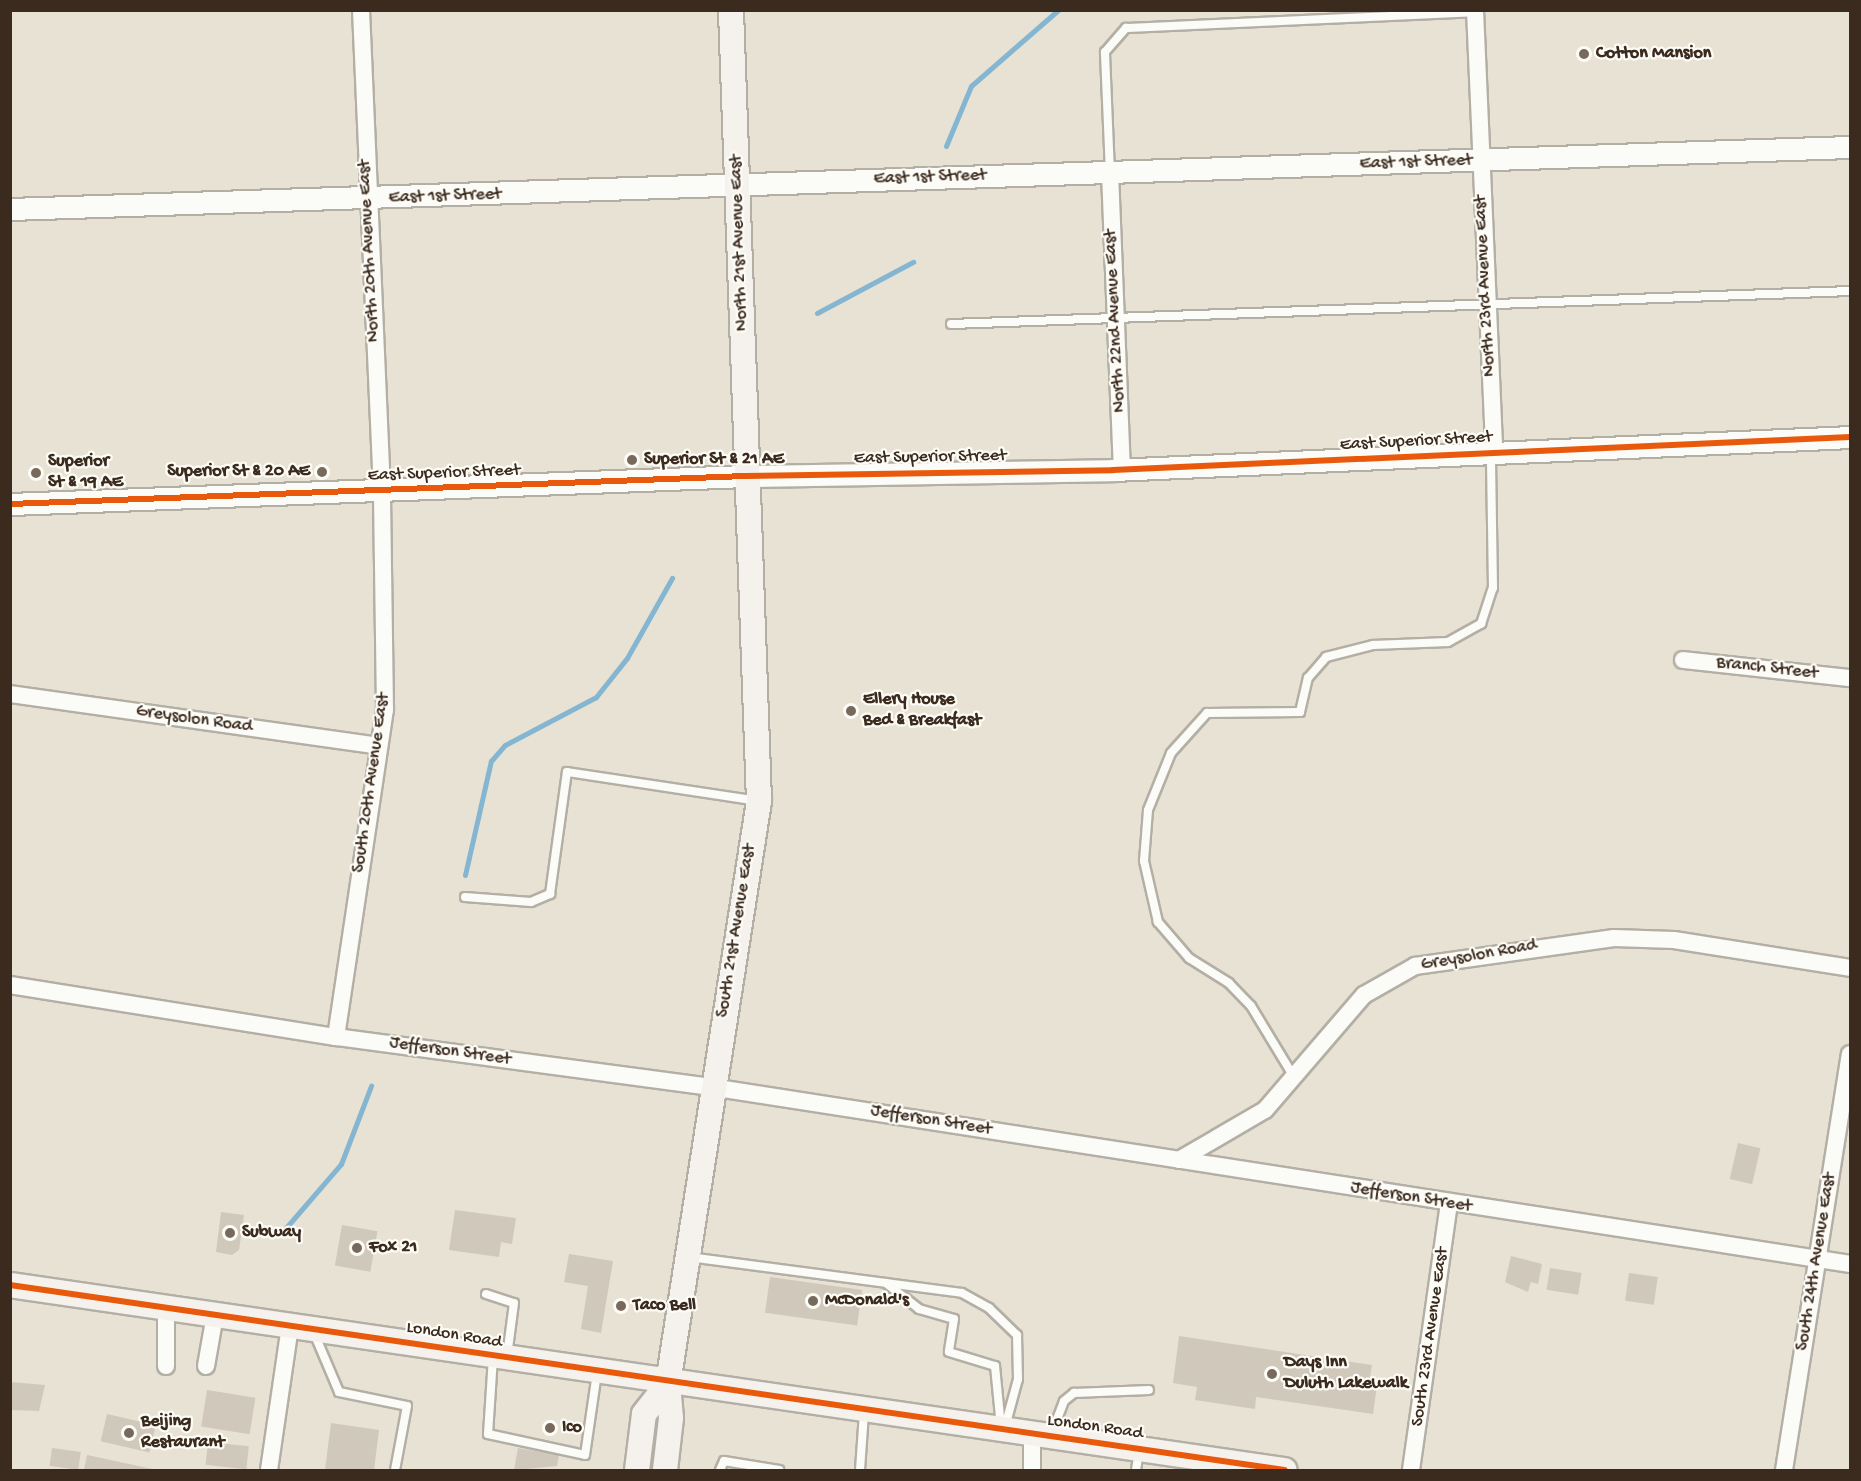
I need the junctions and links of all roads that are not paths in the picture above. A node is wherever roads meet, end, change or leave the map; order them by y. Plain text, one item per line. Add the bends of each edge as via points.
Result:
1 (361, 10) edge
2 (731, 10) edge
3 (1475, 11) edge
4 (1851, 147) edge
5 (1480, 160) junction
6 (1110, 173) junction
7 (738, 184) junction
8 (366, 200) junction
9 (10, 209) edge
10 (1851, 291) edge
11 (1486, 308) junction
12 (1113, 318) junction
13 (951, 324) dead end
14 (1851, 436) edge
15 (1492, 454) junction
16 (1122, 470) junction
17 (746, 476) junction
18 (382, 491) junction
19 (10, 504) edge
20 (1683, 660) dead end
21 (1851, 678) edge
22 (10, 694) edge
23 (378, 746) junction
24 (759, 801) junction
25 (465, 897) dead end
26 (1851, 968) edge
27 (10, 985) edge
28 (336, 1037) junction
29 (1851, 1054) edge
30 (1294, 1078) junction
31 (711, 1087) junction
32 (1846, 1114) edge
33 (1179, 1160) junction
34 (1449, 1204) junction
35 (688, 1257) junction
36 (1818, 1258) junction
37 (1851, 1264) edge
38 (886, 1283) junction
39 (10, 1285) edge
40 (486, 1294) dead end
41 (166, 1308) junction
42 (215, 1315) junction
43 (290, 1326) junction
44 (314, 1330) junction
45 (500, 1358) junction
46 (166, 1365) dead end
47 (206, 1366) dead end
48 (597, 1373) junction
49 (668, 1383) junction
50 (1149, 1390) dead end
51 (864, 1413) junction
52 (1002, 1433) junction
53 (1042, 1435) junction
54 (1138, 1459) edge
55 (269, 1470) edge
56 (396, 1470) edge
57 (637, 1470) edge
58 (665, 1470) edge
59 (720, 1470) edge
60 (779, 1470) edge
61 (860, 1470) edge
62 (1032, 1470) edge
63 (1280, 1470) edge
64 (1412, 1470) edge
65 (1784, 1470) edge

1 - 8 street, North 20th Avenue East
2 - 7 main road, North 21st Avenue East
3 - 5 street, North 23rd Avenue East
3 - 6 lane via 1126,28 1106,51
4 - 5 street, East 1st Street
5 - 6 street, East 1st Street
5 - 11 street, North 23rd Avenue East
6 - 7 street, East 1st Street
6 - 12 street, North 22nd Avenue East
7 - 8 street, East 1st Street
7 - 17 main road, North 21st Avenue East
8 - 9 street, East 1st Street
8 - 18 street, North 20th Avenue East
10 - 11 lane
11 - 12 lane
11 - 15 street, North 23rd Avenue East
12 - 13 lane
12 - 16 street, North 22nd Avenue East
14 - 15 street, East Superior Street
15 - 16 street, East Superior Street
15 - 30 lane via 1493,588 1481,624 1448,642 1373,645 1326,657 1308,678 1300,712 1207,713 1171,753 1148,810 1144,861 1158,922 1189,958 1229,983 1251,1006
16 - 17 street, East Superior Street
17 - 18 street, East Superior Street
17 - 24 main road, South 21st Avenue East
18 - 19 street, East Superior Street
18 - 23 street, South 20th Avenue East via 385,711
20 - 21 street, Branch Street
22 - 23 street, Greysolon Road
23 - 28 street, South 20th Avenue East
24 - 25 lane via 567,772 550,894 531,902
24 - 31 main road, South 21st Avenue East
26 - 30 street, Greysolon Road via 1674,940 1614,938 1432,962 1401,972 1364,995
27 - 28 street, Jefferson Street
28 - 31 street, Jefferson Street
29 - 32 street, South 24th Avenue East
30 - 33 street, Greysolon Road via 1245,1124
31 - 33 street, Jefferson Street
31 - 35 main road, South 21st Avenue East
32 - 36 street, South 24th Avenue East
33 - 34 street, Jefferson Street
34 - 36 street, Jefferson Street
34 - 64 street, South 23rd Avenue East
35 - 38 lane
35 - 49 main road, South 21st Avenue East
36 - 37 street, Jefferson Street
36 - 65 street, South 24th Avenue East
38 - 52 lane via 918,1309 954,1319 949,1352 995,1366 1000,1377 996,1410
38 - 52 lane via 962,1293 989,1308 1017,1335 1018,1379
39 - 41 main road, London Road
40 - 45 lane via 514,1303
41 - 42 main road, London Road
41 - 46 street
42 - 43 main road, London Road
42 - 47 street
43 - 44 main road, London Road
43 - 55 street
44 - 45 main road, London Road
44 - 56 lane via 339,1392 407,1406
45 - 48 main road, London Road
45 - 48 lane via 488,1434 585,1455
48 - 49 main road, London Road
49 - 51 main road, London Road
49 - 57 main road, South 21st Avenue East via 644,1414
49 - 58 main road, South 21st Avenue East via 671,1418
50 - 53 lane via 1074,1393 1064,1401
51 - 52 main road, London Road
51 - 61 lane
52 - 53 main road, London Road
53 - 54 main road, London Road
53 - 62 street
54 - 63 main road, London Road
59 - 60 lane via 724,1461

